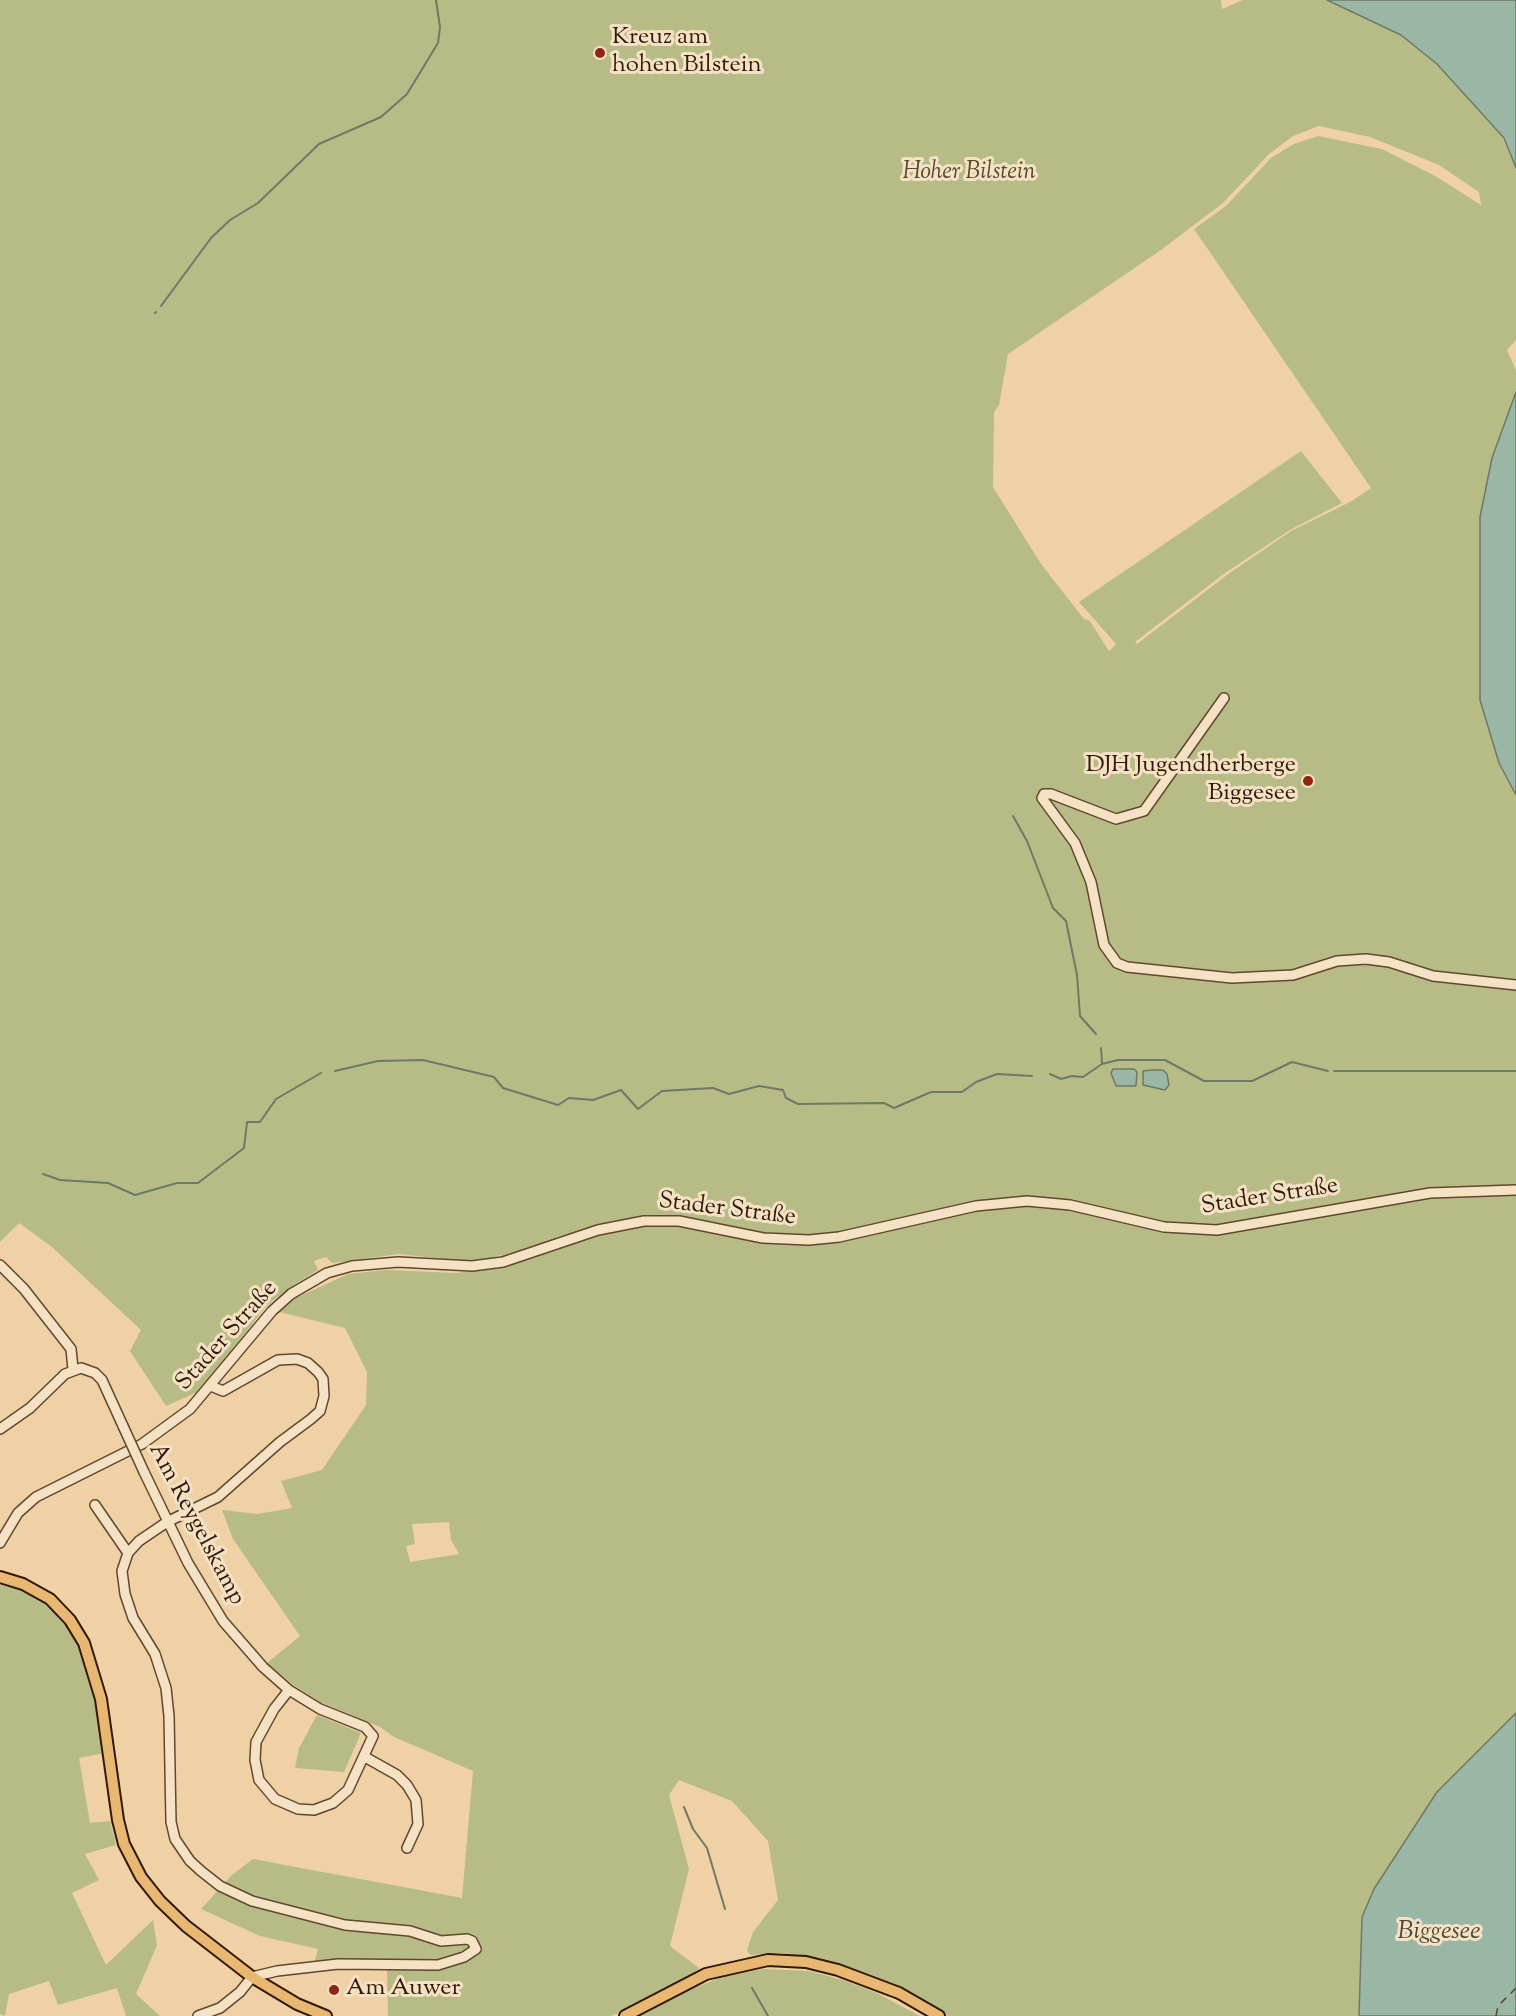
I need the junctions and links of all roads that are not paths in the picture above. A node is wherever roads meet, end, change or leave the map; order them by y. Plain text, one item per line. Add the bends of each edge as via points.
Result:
1 (1224, 698) dead end
2 (1516, 984) edge
3 (1516, 1190) edge
4 (0, 1265) edge
5 (73, 1369) junction
6 (211, 1386) junction
7 (0, 1429) edge
8 (95, 1505) dead end
9 (168, 1522) junction
10 (0, 1543) edge
11 (128, 1553) junction
12 (0, 1577) edge
13 (289, 1690) junction
14 (365, 1757) junction
15 (408, 1848) dead end
16 (252, 1977) junction
17 (198, 2016) edge
18 (326, 2016) edge
19 (625, 2016) edge
20 (939, 2016) edge

1 - 2 street via 1144,812 1116,819 1051,794 1042,798 1076,843 1091,882 1104,945 1117,963 1127,968 1232,978 1293,975 1337,961 1366,958 1433,976
3 - 6 street, Stader Straße via 1430,1193 1217,1230 1164,1227 1070,1205 1027,1201 976,1206 839,1237 809,1240 763,1238 679,1221 621,1224 503,1262 465,1266 366,1263 327,1273 291,1294 272,1311
4 - 5 street via 31,1297 71,1349
5 - 7 street
5 - 9 street, Am Reygelskamp, bridge via 88,1369 102,1380
6 - 9 street via 223,1391 278,1360 297,1359 318,1372 323,1379 324,1396 320,1411 218,1497
6 - 10 street, Stader Straße via 184,1414 150,1439 36,1497 18,1513
8 - 11 street
9 - 11 street
9 - 13 street, Am Reygelskamp via 223,1621
11 - 16 street via 122,1571 123,1588 133,1618 155,1654 166,1688 171,1822 190,1861 220,1886 252,1901 345,1925 410,1931 441,1941 467,1939 476,1949 438,1965 304,1966
12 - 16 main road via 50,1599 84,1643 101,1699 118,1820 124,1844 141,1877 186,1926
13 - 14 street, Am Reygelskamp via 320,1709 371,1731 373,1736
13 - 14 street, Am Reygelskamp via 260,1732 255,1755 259,1780 275,1799 298,1809 314,1810 333,1803 348,1790
14 - 15 street via 397,1775 416,1800 418,1824
16 - 17 street via 220,2008
16 - 18 main road
19 - 20 main road via 706,1974 754,1962 806,1962 899,1993

